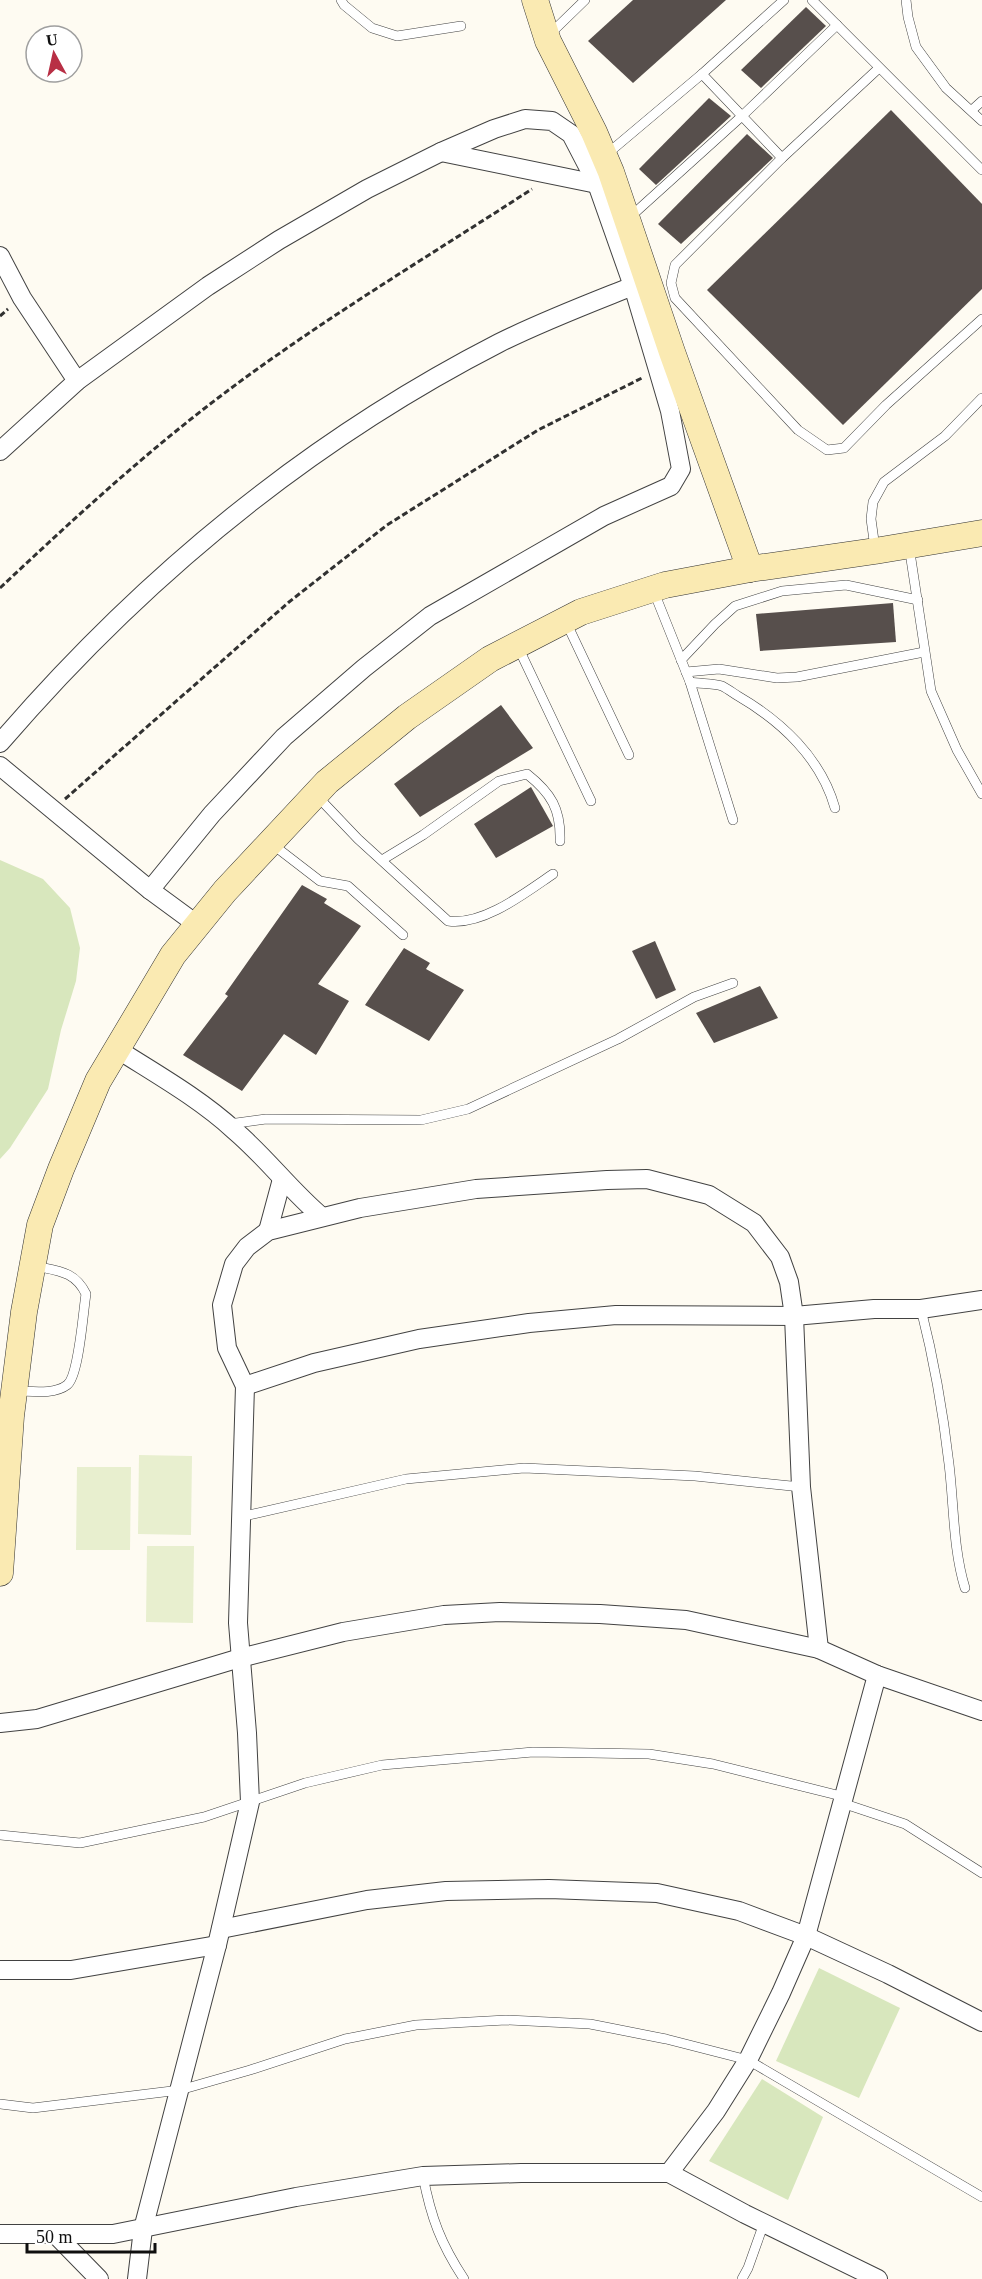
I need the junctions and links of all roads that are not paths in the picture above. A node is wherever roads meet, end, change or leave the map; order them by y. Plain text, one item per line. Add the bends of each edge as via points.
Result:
1 (341, 0) edge
2 (535, 0) edge
3 (585, 0) edge
4 (784, 0) edge
5 (812, 0) edge
6 (906, 0) edge
7 (837, 25) junction
8 (461, 26) dead end
9 (547, 38) junction
10 (879, 68) junction
11 (702, 74) junction
12 (982, 101) edge
13 (972, 110) junction
14 (742, 116) junction
15 (982, 121) edge
16 (441, 152) junction
17 (604, 156) junction
18 (782, 158) junction
19 (982, 170) edge
20 (597, 184) junction
21 (628, 220) junction
22 (0, 256) edge
23 (633, 286) junction
24 (982, 319) edge
25 (77, 381) junction
26 (982, 398) edge
27 (0, 451) edge
28 (982, 533) edge
29 (909, 546) junction
30 (875, 551) junction
31 (750, 569) junction
32 (653, 589) junction
33 (918, 600) junction
34 (565, 620) junction
35 (516, 645) junction
36 (924, 652) junction
37 (681, 660) junction
38 (686, 672) junction
39 (690, 682) junction
40 (0, 744) edge
41 (629, 755) dead end
42 (0, 766) edge
43 (982, 772) edge
44 (970, 774) junction
45 (316, 794) junction
46 (982, 794) edge
47 (591, 801) dead end
48 (835, 808) dead end
49 (733, 820) dead end
50 (560, 841) dead end
51 (270, 843) junction
52 (382, 860) junction
53 (553, 874) dead end
54 (150, 890) junction
55 (199, 926) junction
56 (403, 935) dead end
57 (733, 983) dead end
58 (117, 1049) junction
59 (229, 1125) junction
60 (282, 1179) junction
61 (322, 1217) junction
62 (268, 1231) junction
63 (33, 1266) junction
64 (982, 1300) edge
65 (921, 1310) junction
66 (794, 1316) junction
67 (245, 1386) junction
68 (14, 1390) junction
69 (6, 1416) edge
70 (801, 1487) junction
71 (240, 1517) junction
72 (0, 1567) edge
73 (965, 1588) dead end
74 (819, 1650) junction
75 (240, 1658) junction
76 (877, 1675) junction
77 (982, 1712) edge
78 (0, 1723) edge
79 (250, 1802) junction
80 (842, 1803) junction
81 (0, 1835) edge
82 (982, 1874) edge
83 (806, 1936) junction
84 (219, 1937) junction
85 (0, 1970) edge
86 (982, 2022) edge
87 (748, 2060) junction
88 (180, 2090) junction
89 (0, 2104) edge
90 (669, 2173) junction
91 (423, 2176) junction
92 (982, 2197) edge
93 (764, 2223) junction
94 (144, 2229) junction
95 (0, 2234) edge
96 (56, 2235) junction
97 (99, 2279) edge
98 (137, 2279) edge
99 (464, 2279) edge
100 (742, 2279) edge
101 (878, 2279) edge

1 - 8 lane via 372,28 397,36
2 - 9 street
3 - 9 lane
4 - 11 lane
5 - 7 lane
6 - 13 lane via 916,47 946,88
7 - 10 lane
7 - 14 lane
9 - 17 street
10 - 18 lane
10 - 19 lane
11 - 14 lane
11 - 17 lane
12 - 13 lane
13 - 15 lane
14 - 18 lane
14 - 21 lane
16 - 20 street
16 - 20 street via 525,119 552,121 571,134
16 - 25 street via 279,240
17 - 21 street
18 - 24 lane via 675,264 671,283 675,297 798,430 827,450 844,448
20 - 23 street
21 - 31 street
22 - 25 street via 22,298
23 - 40 street via 500,343 321,449 161,576 41,695
23 - 54 street via 670,411 681,469 671,486 604,516 430,616 284,737 212,814
25 - 27 street
26 - 30 lane via 945,436 884,482 873,502
28 - 29 street
29 - 30 street
29 - 33 lane
30 - 31 street
31 - 32 street
32 - 34 street
32 - 37 lane
33 - 36 lane
33 - 37 lane via 846,585 782,591 735,606
34 - 35 street
34 - 41 lane
35 - 45 street via 407,717
35 - 47 lane
36 - 38 lane via 797,677 777,678 719,669
36 - 44 lane via 931,691
37 - 38 lane
38 - 39 lane
39 - 48 lane via 721,686 787,730 812,760 829,788
39 - 49 lane
42 - 54 street
43 - 44 lane
44 - 46 lane
45 - 51 street
45 - 52 lane
50 - 52 lane via 558,811 539,783 526,774 499,781 423,836
51 - 55 street
51 - 56 lane via 320,881 348,886
52 - 53 lane via 448,921 460,923 485,916
54 - 55 street
55 - 58 street via 173,955
57 - 59 lane via 694,997 618,1039 468,1109 421,1120 266,1119
58 - 59 street
58 - 63 street via 98,1081 60,1169 40,1225
59 - 60 street
60 - 61 street
60 - 62 street
61 - 62 street
61 - 66 street via 477,1189 646,1179 709,1195 754,1223 780,1257
62 - 67 street via 247,1247 234,1264 222,1305 227,1348
63 - 68 street
63 - 68 lane via 68,1274 80,1282 86,1294 75,1374 67,1385 53,1390
64 - 65 street
65 - 66 street via 874,1309
65 - 73 lane via 933,1355
66 - 67 street via 615,1315 529,1323 419,1339 314,1363
66 - 70 street
67 - 71 street
68 - 69 street
69 - 72 street
70 - 71 lane via 694,1476 524,1468 406,1479
70 - 74 street
71 - 75 street
74 - 75 street via 686,1620 500,1612 444,1615 343,1632
74 - 76 street
75 - 78 street via 37,1719
75 - 79 street
76 - 77 street
76 - 80 street
79 - 80 lane via 305,1783 382,1765 545,1752 649,1754 713,1764 811,1787 837,1795
79 - 81 lane via 204,1817 80,1843
79 - 84 street
80 - 82 lane via 905,1824
80 - 83 street
83 - 84 street via 739,1911 657,1893 549,1889 446,1891 367,1900
83 - 86 street
83 - 87 street
84 - 85 street via 70,1970
84 - 88 street
87 - 88 lane via 590,2024 506,2020 416,2025 345,2039
87 - 90 street
87 - 92 lane
88 - 89 lane via 33,2108
88 - 94 street
90 - 91 street
90 - 93 street
91 - 94 street via 296,2196
91 - 99 lane via 439,2237
93 - 100 lane
93 - 101 street
94 - 96 street
94 - 98 street
95 - 96 street
96 - 97 street

